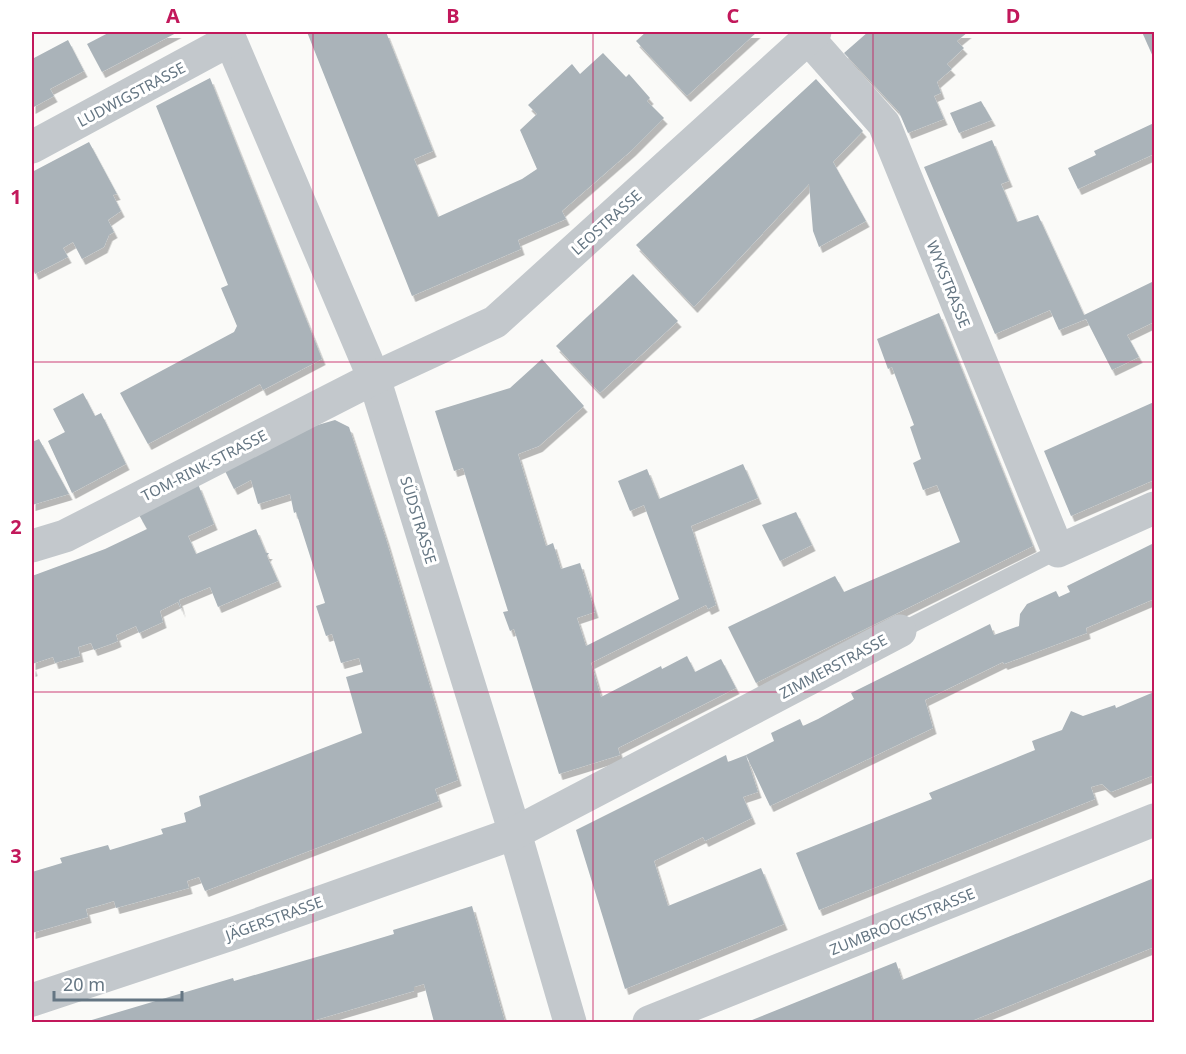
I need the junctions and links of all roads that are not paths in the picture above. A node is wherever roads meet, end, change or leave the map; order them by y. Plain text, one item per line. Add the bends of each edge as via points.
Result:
1 (811, 35) edge
2 (228, 36) edge
3 (32, 147) edge
4 (374, 378) junction
5 (1155, 508) edge
6 (32, 546) edge
7 (1058, 551) junction
8 (900, 632) joint
9 (1155, 820) edge
10 (515, 833) junction
11 (32, 1000) edge
12 (570, 1023) edge
13 (649, 1023) edge

1 - 4 street, LEOSTRASSE via 495,322
1 - 7 street, WYKSTRASSE via 884,124
2 - 3 street, LUDWIGSTRASSE
2 - 4 street, SÜDSTRASSE
4 - 6 street, TOM-RINK-STRASSE via 65,536
4 - 10 street, SÜDSTRASSE
5 - 7 street, ZIMMERSTRASSE
7 - 8 lane, ZIMMERSTRASSE
8 - 10 street, ZIMMERSTRASSE
9 - 13 street, ZUMBROOCKSTRASSE
10 - 11 street, JÄGERSTRASSE
10 - 12 street, SÜDSTRASSE

